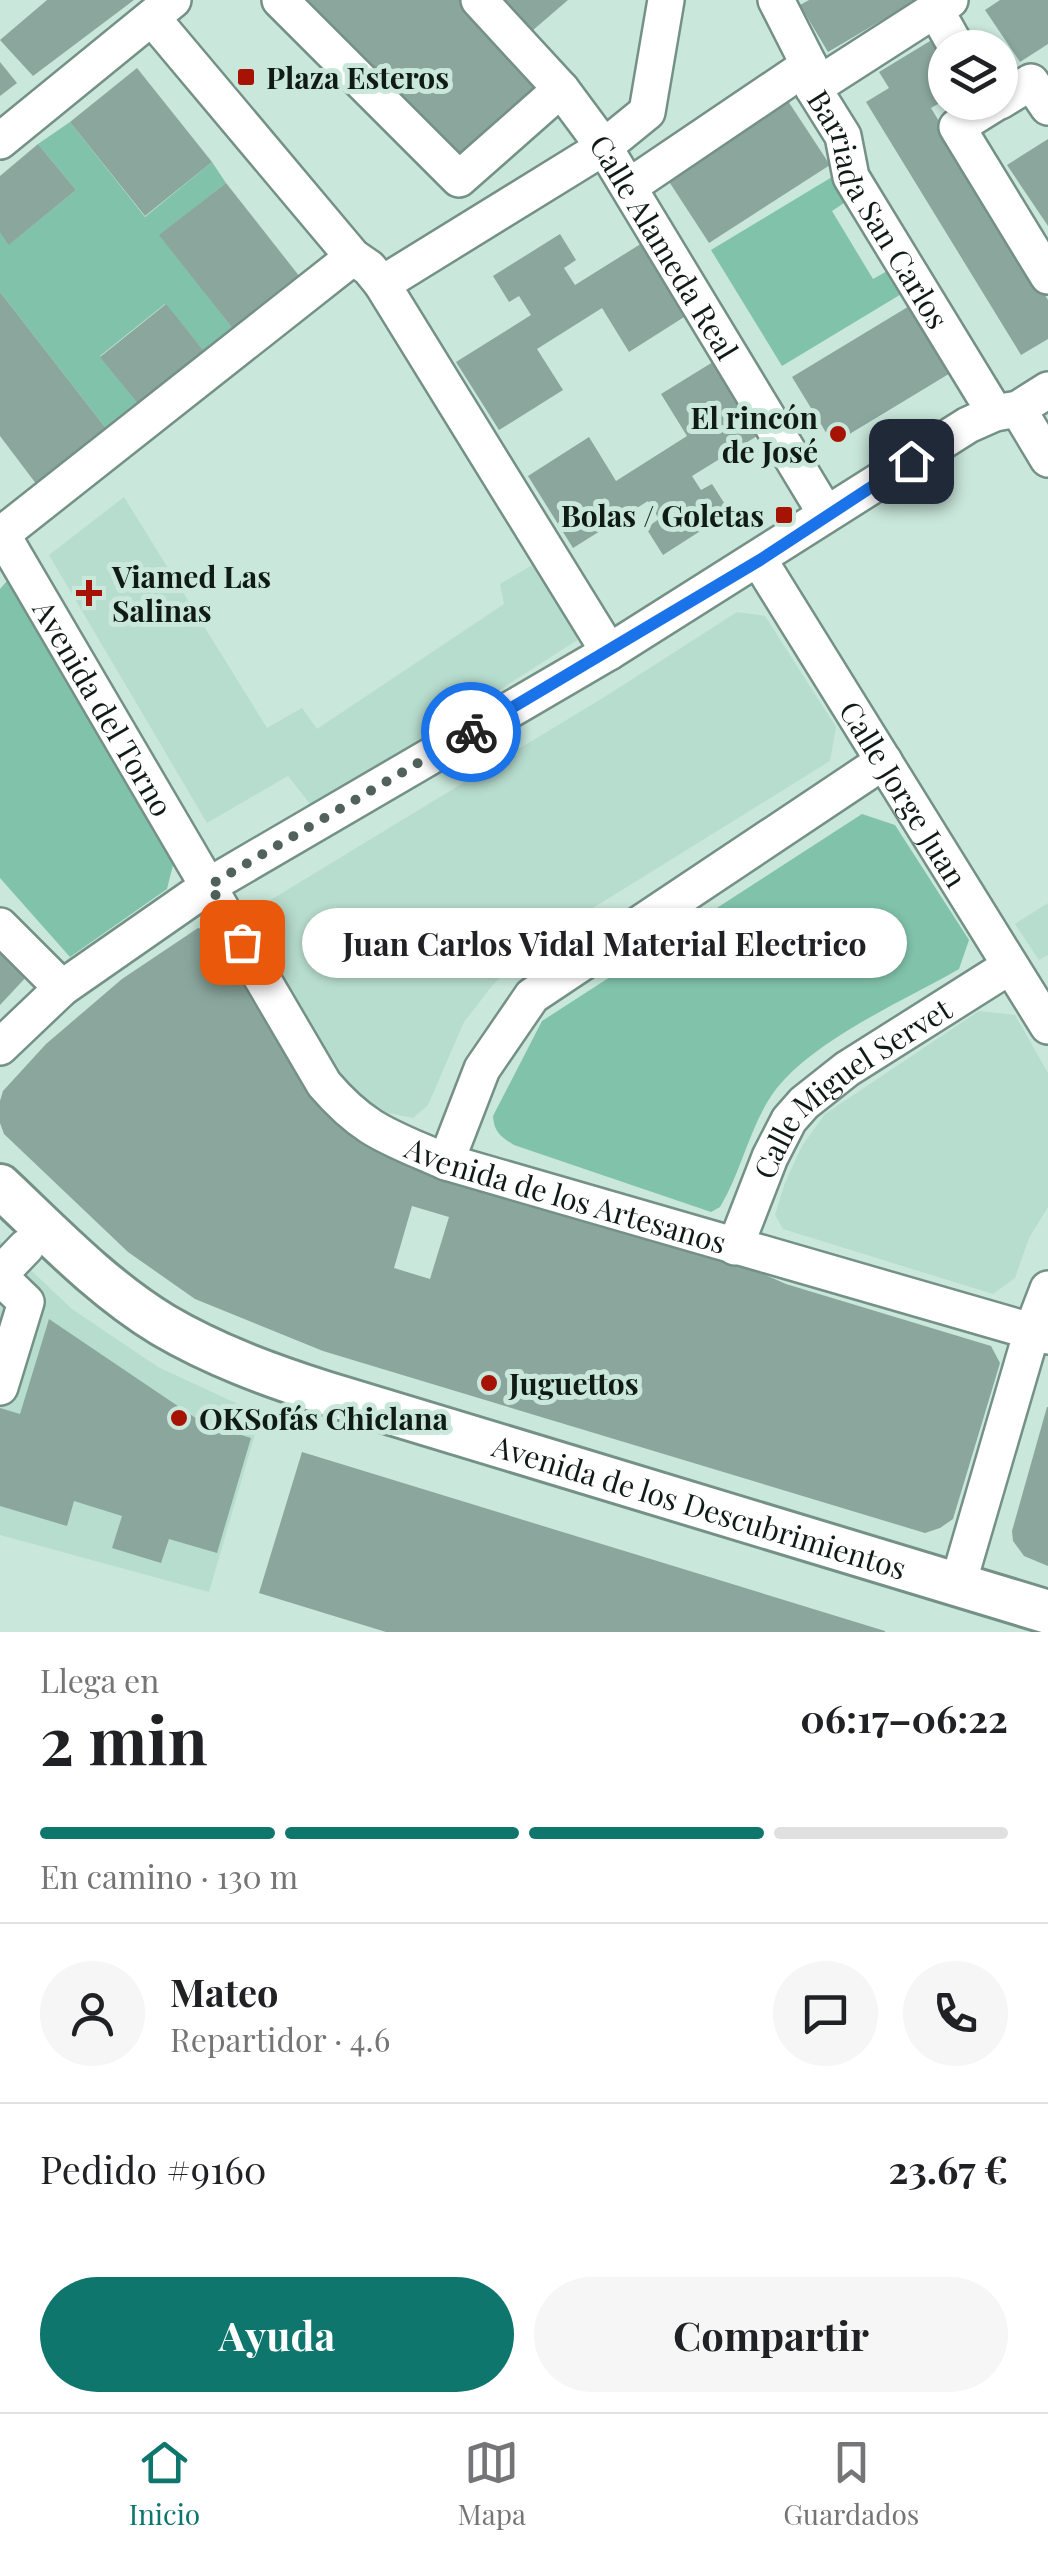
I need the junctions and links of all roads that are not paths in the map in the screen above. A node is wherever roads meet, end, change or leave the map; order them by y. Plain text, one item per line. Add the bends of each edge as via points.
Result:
1 (280, 0) edge
2 (479, 0) edge
3 (666, 0) edge
4 (776, 0) edge
5 (942, 4) edge
6 (163, 9) edge
7 (951, 30) edge
8 (811, 76) junction
9 (562, 89) junction
10 (1018, 90) edge
11 (1048, 108) edge
12 (967, 120) edge
13 (0, 140) edge
14 (604, 147) junction
15 (630, 186) junction
16 (353, 257) junction
17 (1048, 276) edge
18 (382, 284) junction
19 (1048, 390) edge
20 (1006, 411) junction
21 (1048, 459) edge
22 (826, 514) junction
23 (1, 532) edge
24 (760, 560) junction
25 (609, 652) junction
26 (884, 761) junction
27 (210, 885) junction
28 (0, 926) edge
29 (1010, 966) junction
30 (62, 988) junction
31 (1048, 1026) edge
32 (0, 1046) edge
33 (446, 1162) junction
34 (0, 1186) edge
35 (735, 1247) junction
36 (6, 1255) edge
37 (1048, 1289) edge
38 (1040, 1334) edge
39 (0, 1387) edge
40 (958, 1584) junction
41 (1048, 1612) edge
42 (1028, 1632) edge

1 - 9 street via 459,179
2 - 9 street, Calle Alameda Real
3 - 14 street via 647,112
4 - 8 street, Barriada San Carlos
5 - 7 street
5 - 8 street
6 - 13 street
6 - 16 street
8 - 15 street
8 - 20 street, Barriada San Carlos via 843,136 851,177
9 - 14 street, Calle Alameda Real
10 - 11 street via 1031,82
12 - 17 street via 956,127
14 - 15 street, Calle Alameda Real
14 - 18 street
15 - 22 street, Calle Alameda Real
16 - 18 street
16 - 23 street
18 - 25 street
19 - 20 street
20 - 21 street, Barriada San Carlos
20 - 22 street via 968,425
22 - 24 street
23 - 27 street, Avenida del Torno
24 - 25 street
24 - 26 street, Calle Jorge Juan
25 - 27 street
26 - 29 street, Calle Jorge Juan
26 - 33 street via 532,996 482,1069
27 - 30 street
27 - 33 street, Avenida de los Artesanos via 336,1099 372,1130
28 - 30 street
29 - 31 street, Calle Jorge Juan
29 - 35 street, Calle Miguel Servet via 846,1069 804,1104 770,1156
30 - 32 street
33 - 35 street, Avenida de los Artesanos
34 - 40 main road, Avenida de los Descubrimientos via 133,1305 236,1362
35 - 38 street, Avenida de los Artesanos
36 - 39 street via 26,1302
36 - 42 main road, Avenida de los Descubrimientos via 140,1339 284,1406
37 - 38 street
38 - 40 street
40 - 41 main road, Avenida de los Descubrimientos

